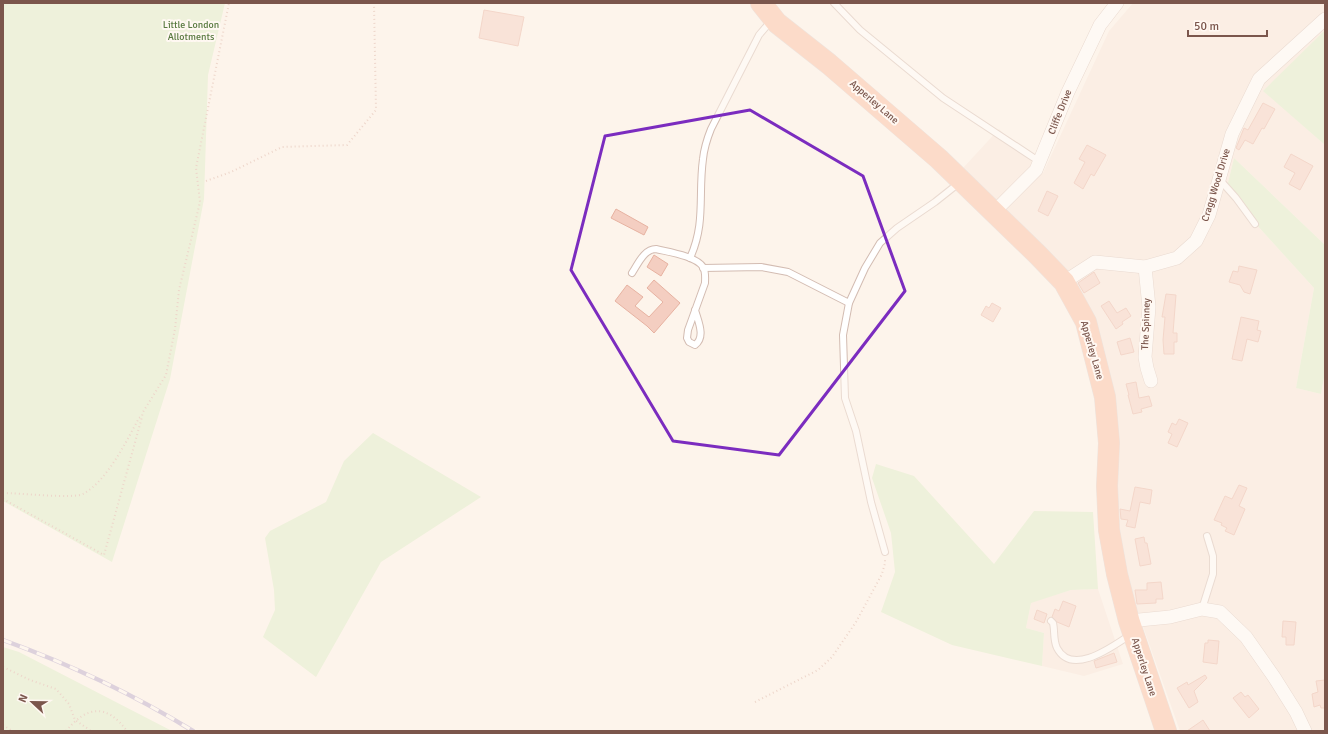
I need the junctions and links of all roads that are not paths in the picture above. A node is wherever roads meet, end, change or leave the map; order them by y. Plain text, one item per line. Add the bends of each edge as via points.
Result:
1 (834, 3) edge
2 (1117, 3) edge
3 (767, 11) edge
4 (1325, 19) edge
5 (1040, 162) junction
6 (1219, 179) junction
7 (961, 181) junction
8 (994, 212) junction
9 (1254, 224) dead end
10 (690, 258) junction
11 (1145, 267) junction
12 (703, 268) junction
13 (632, 273) dead end
14 (1064, 282) junction
15 (849, 303) junction
16 (695, 310) junction
17 (1151, 381) dead end
18 (1207, 536) dead end
19 (885, 552) road end
20 (1202, 609) junction
21 (1051, 621) dead end
22 (1131, 627) junction
23 (1166, 731) edge
24 (1305, 731) edge

1 - 5 lane via 860,30 943,98
2 - 5 street, Cliffe Drive via 1100,25 1068,92
3 - 7 highway, Apperley Lane via 777,23 829,64
3 - 10 lane via 759,35 707,140 703,160 700,227
4 - 6 street, Cragg Wood Drive via 1259,79 1232,134
5 - 8 street, Cliffe Drive via 1036,170
6 - 9 lane
6 - 11 street, Cragg Wood Drive via 1209,215 1196,241 1177,258
7 - 8 highway, Apperley Lane
7 - 15 lane via 880,243
8 - 14 highway, Apperley Lane
10 - 12 lane
10 - 13 lane via 656,248 650,249
11 - 14 street, Cragg Wood Drive via 1095,262
11 - 17 street, The Spinney via 1149,307 1145,357
12 - 15 lane via 761,267 788,272
12 - 16 lane via 705,283
14 - 22 highway, Apperley Lane via 1086,322 1105,397 1109,443 1109,530
15 - 19 lane via 843,335 845,398 856,431
16 - 16 lane via 687,338 695,345 701,336
18 - 20 lane via 1213,556 1213,574
20 - 22 street
20 - 24 street via 1220,612 1246,637 1274,676
21 - 22 lane via 1057,648 1062,654 1075,660 1095,656
22 - 23 highway, Apperley Lane

